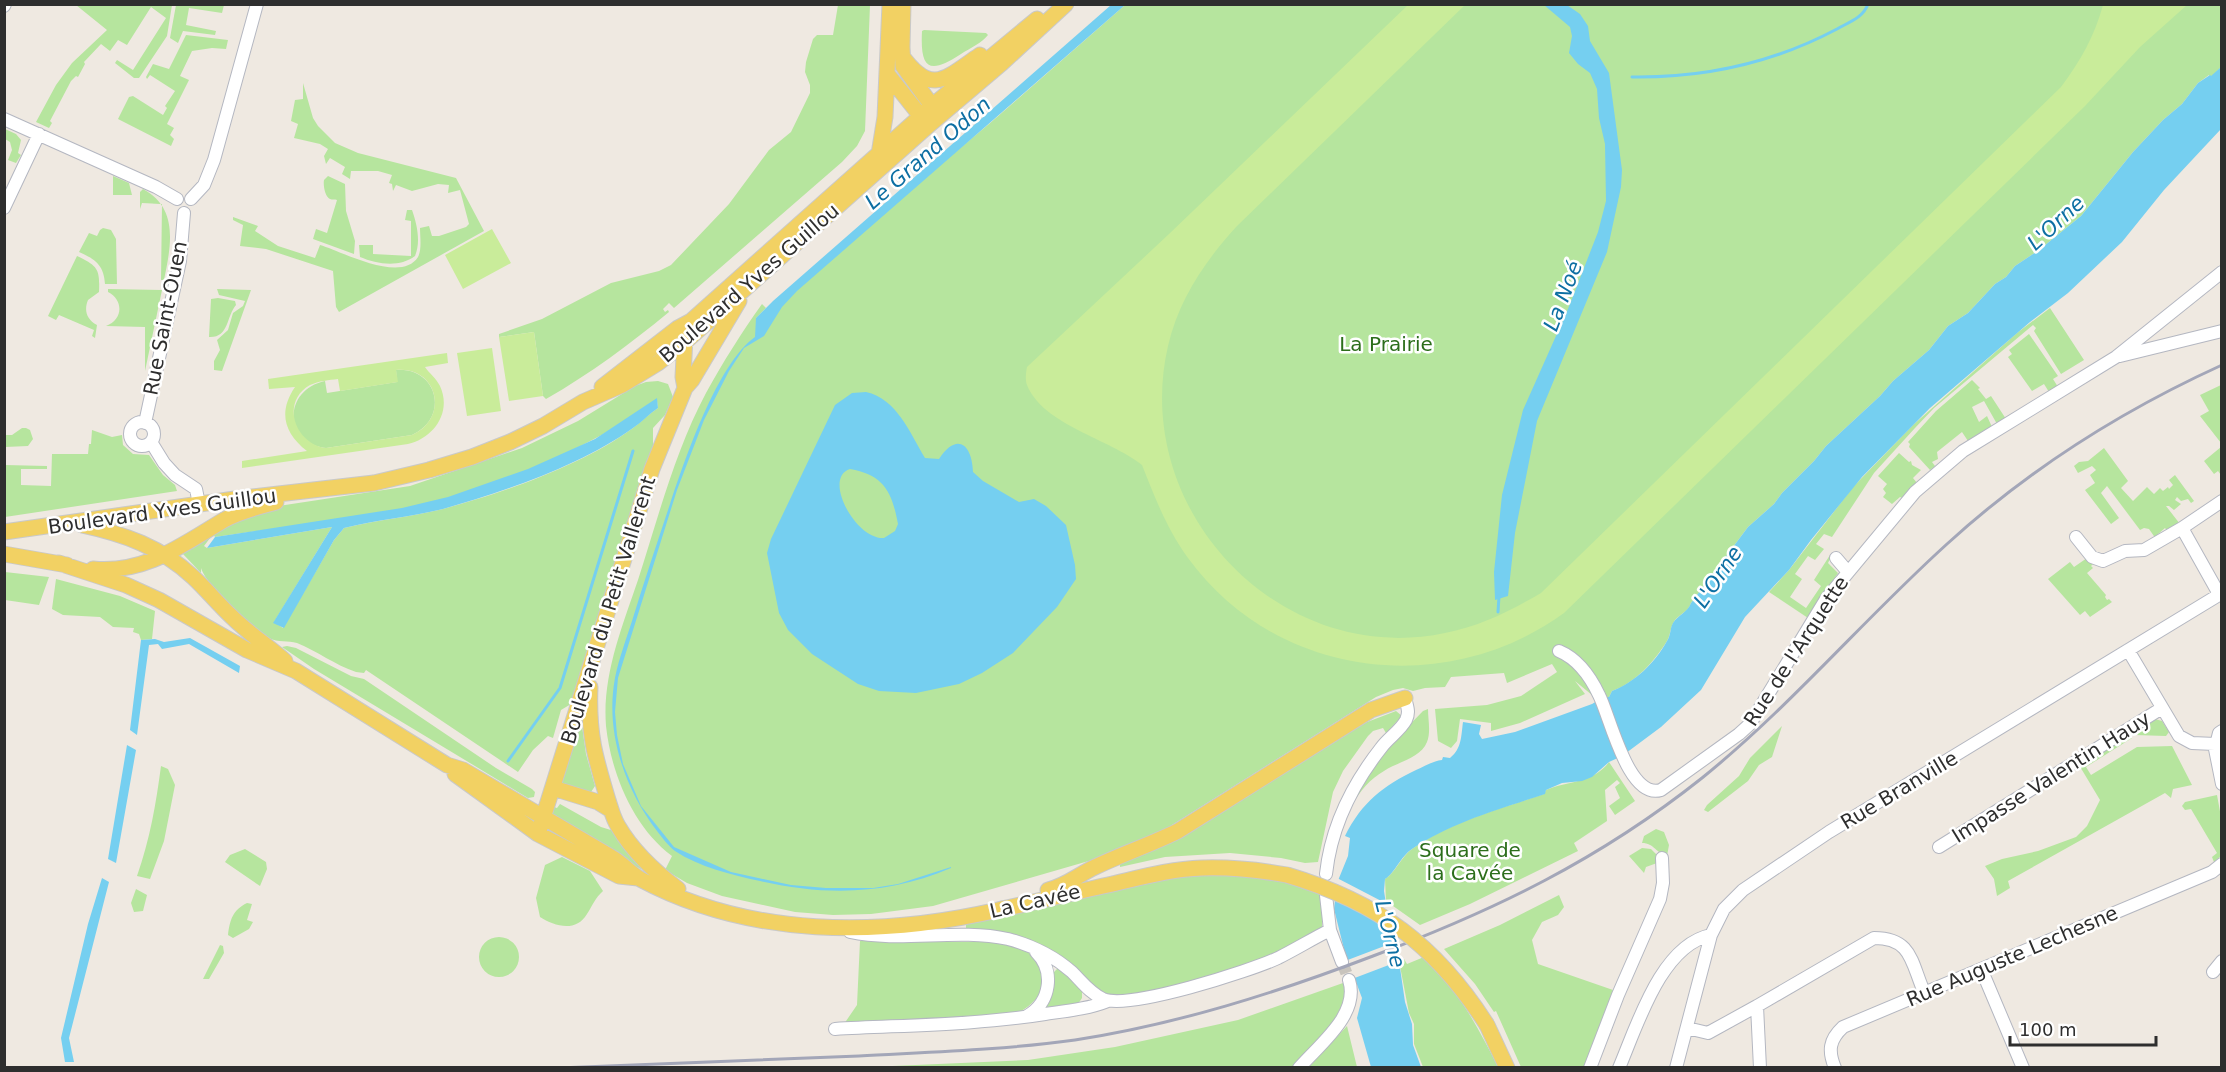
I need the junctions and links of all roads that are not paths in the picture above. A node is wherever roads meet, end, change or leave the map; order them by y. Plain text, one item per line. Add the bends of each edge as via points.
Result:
1 (257, 4) edge
2 (890, 4) edge
3 (903, 4) edge
4 (1066, 4) edge
5 (1052, 6) edge
6 (902, 56) junction
7 (888, 75) junction
8 (930, 116) junction
9 (4, 119) edge
10 (39, 134) junction
11 (879, 154) junction
12 (191, 199) junction
13 (177, 200) junction
14 (4, 208) edge
15 (184, 213) junction
16 (2222, 272) edge
17 (757, 277) junction
18 (691, 321) junction
19 (2222, 331) edge
20 (2139, 338) junction
21 (685, 342) junction
22 (2144, 350) junction
23 (2116, 357) junction
24 (685, 388) junction
25 (583, 402) junction
26 (145, 423) junction
27 (149, 443) junction
28 (319, 490) junction
29 (2222, 501) edge
30 (199, 504) junction
31 (72, 522) junction
32 (2181, 528) junction
33 (4, 532) edge
34 (2076, 537) dead end
35 (4, 554) edge
36 (166, 556) junction
37 (1836, 558) dead end
38 (58, 563) junction
39 (1848, 572) junction
40 (2220, 593) edge
41 (2128, 650) junction
42 (1559, 651) dead end
43 (592, 663) junction
44 (296, 671) junction
45 (1405, 698) joint
46 (2162, 708) junction
47 (2222, 731) edge
48 (2215, 744) junction
49 (447, 765) junction
50 (2222, 784) edge
51 (553, 788) junction
52 (611, 810) junction
53 (543, 817) junction
54 (538, 834) junction
55 (1939, 847) dead end
56 (1662, 858) dead end
57 (614, 859) junction
58 (2222, 864) edge
59 (1326, 874) dead end
60 (639, 878) junction
61 (1326, 895) dead end
62 (697, 904) junction
63 (952, 919) junction
64 (834, 928) junction
65 (1330, 930) junction
66 (1711, 934) junction
67 (1030, 947) junction
68 (2222, 961) edge
69 (1342, 962) tunnel mouth
70 (2213, 972) dead end
71 (1985, 978) dead end
72 (1349, 980) tunnel mouth
73 (1924, 992) junction
74 (1108, 1001) junction
75 (1757, 1006) junction
76 (1025, 1017) junction
77 (1687, 1028) junction
78 (835, 1029) dead end
79 (1299, 1068) edge
80 (1507, 1068) edge
81 (1590, 1068) edge
82 (1619, 1068) edge
83 (1676, 1068) edge
84 (1760, 1068) edge
85 (1835, 1068) edge
86 (2023, 1068) edge

1 - 12 street, Rue Saint-Ouen via 212,167 204,185
2 - 7 main road
3 - 6 main road
4 - 8 main road, Boulevard Yves Guillou via 1002,63
5 - 6 main road via 940,80 921,78
5 - 8 main road, Boulevard Yves Guillou
6 - 8 main road via 906,72
7 - 8 main road
7 - 11 main road
8 - 11 main road, Boulevard Yves Guillou
8 - 17 main road, Boulevard Yves Guillou
9 - 10 street
10 - 13 street
10 - 14 street
11 - 18 main road, Boulevard Yves Guillou
12 - 13 street via 184,195
12 - 15 street, Rue Saint-Ouen via 192,207
13 - 15 street, Rue Saint-Ouen via 177,209
15 - 26 street, Rue Saint-Ouen via 180,261
16 - 20 street, Rue de l'Arquette
17 - 21 main road, Boulevard Yves Guillou
17 - 24 main road, Boulevard du Petit Vallerent
18 - 21 main road, Boulevard du Petit Vallerent
18 - 25 main road, Boulevard Yves Guillou
19 - 22 street
20 - 22 street
20 - 23 street, Rue de l'Arquette
21 - 24 main road, Boulevard du Petit Vallerent
21 - 25 main road, Boulevard Yves Guillou via 658,363
22 - 23 street
23 - 39 street, Rue de l'Arquette via 1944,466 1908,500
24 - 43 main road, Boulevard du Petit Vallerent via 652,469
25 - 28 main road, Boulevard Yves Guillou via 510,442 472,457 374,483
26 - 27 street, Rue Saint-Ouen via 153,429
26 - 27 street, Rue Saint-Ouen via 135,425 130,435 136,445
27 - 30 street, Rue Saint-Ouen via 175,475 196,489
28 - 30 main road, Boulevard Yves Guillou
28 - 36 main road, Boulevard Yves Guillou via 238,513
29 - 32 street
30 - 31 main road, Boulevard Yves Guillou
31 - 33 main road, Boulevard Yves Guillou
31 - 36 main road via 131,537
32 - 34 street via 2144,550 2125,551 2103,561 2092,557
32 - 40 street
35 - 38 main road, Boulevard Yves Guillou
36 - 38 main road, Boulevard Yves Guillou via 116,569
36 - 44 main road
37 - 39 street
38 - 44 main road via 126,585 247,650
39 - 42 street, Rue de l'Arquette via 1820,609 1750,724 1661,790 1645,789 1634,777 1601,698 1587,675
40 - 41 street, Rue Branville
41 - 46 street
41 - 66 street, Rue Branville via 1760,877 1730,901
43 - 51 main road, Boulevard du Petit Vallerent
43 - 52 main road via 591,736
44 - 49 main road
45 - 59 street via 1409,711 1406,720 1382,745 1347,801 1334,831
45 - 63 main road via 1371,710 1152,844 1091,869 1064,885 962,910
46 - 48 street via 2184,740
46 - 55 street, Impasse Valentin Hauy
47 - 48 street
48 - 50 street
49 - 53 main road via 463,770
49 - 54 main road via 459,778
51 - 52 main road
51 - 53 main road, Boulevard du Petit Vallerent
52 - 62 main road via 621,831 645,862
53 - 54 main road, Boulevard du Petit Vallerent
53 - 57 main road
54 - 57 main road via 546,831 585,853
54 - 60 main road via 619,876
56 - 81 street via 1660,899
57 - 60 main road
58 - 73 street, Rue Auguste Lechesne via 2212,872
60 - 62 main road
61 - 65 street
62 - 64 main road via 770,922
63 - 64 main road via 906,926
63 - 80 main road, La Cavée, bridge via 1199,868 1287,875 1344,895 1407,933 1453,978 1486,1025
64 - 67 street via 873,937 969,935
65 - 69 street
65 - 74 street via 1257,966 1152,996
66 - 77 street, Rue Branville
66 - 82 street via 1692,942 1663,973
67 - 74 street via 1058,962
67 - 76 street via 1045,963 1048,978 1042,1000
68 - 70 street
71 - 86 street
72 - 79 street via 1352,996 1346,1014
73 - 75 street via 1905,946 1893,939 1874,938
73 - 85 street, Rue Auguste Lechesne via 1843,1027 1831,1043
74 - 76 street
75 - 77 street via 1708,1033
75 - 84 street
76 - 78 street
77 - 83 street, Rue Branville

